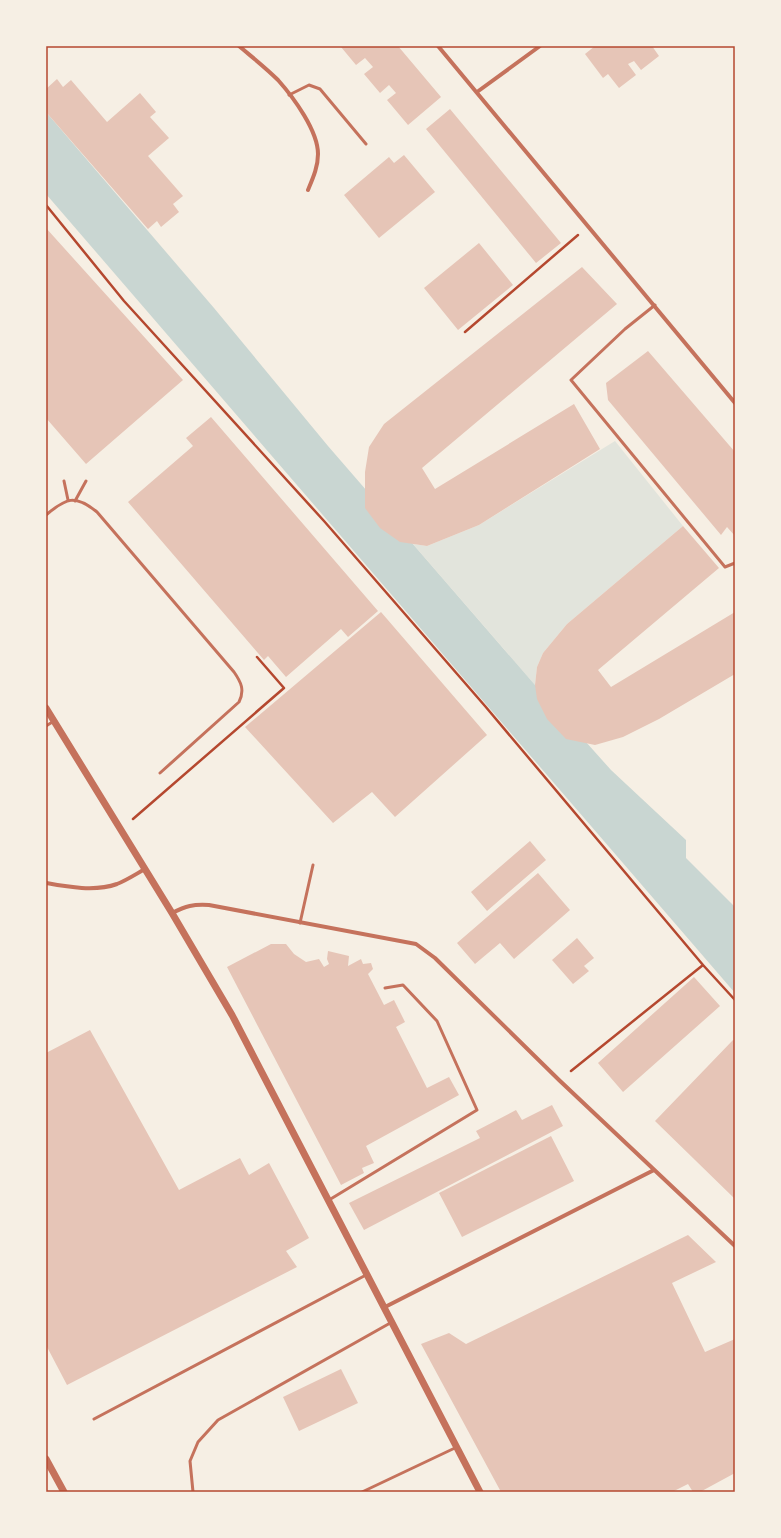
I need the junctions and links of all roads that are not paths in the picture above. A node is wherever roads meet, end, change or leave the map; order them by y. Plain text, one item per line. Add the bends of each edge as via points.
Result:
1 (239, 46) edge
2 (438, 46) edge
3 (540, 46) edge
4 (477, 92) junction
5 (289, 95) junction
6 (366, 144) dead end
7 (308, 190) dead end
8 (655, 306) junction
9 (735, 403) edge
10 (86, 480) dead end
11 (64, 481) dead end
12 (68, 500) junction
13 (75, 501) junction
14 (46, 515) edge
15 (735, 563) edge
16 (46, 708) edge
17 (54, 721) junction
18 (46, 726) edge
19 (160, 773) dead end
20 (313, 865) dead end
21 (145, 869) junction
22 (46, 883) edge
23 (172, 913) junction
24 (300, 923) junction
25 (384, 988) dead end
26 (654, 1170) junction
27 (329, 1200) junction
28 (735, 1246) edge
29 (368, 1275) junction
30 (385, 1307) junction
31 (392, 1322) junction
32 (94, 1419) dead end
33 (457, 1447) junction
34 (46, 1459) edge
35 (64, 1492) edge
36 (193, 1492) edge
37 (362, 1492) edge
38 (480, 1492) edge

1 - 5 street via 278,80
2 - 4 street
3 - 4 street
4 - 8 street
5 - 6 lane via 309,85 320,89
5 - 7 street via 310,126 317,145 317,168
8 - 9 street
8 - 15 lane via 625,329 571,380 725,567
10 - 13 lane
11 - 12 lane
12 - 13 lane
12 - 14 lane via 61,502
13 - 19 lane via 97,512 234,672 242,687 243,695 239,702
16 - 17 street
17 - 18 lane
17 - 21 street
20 - 24 lane
21 - 22 street via 116,884 95,888
21 - 23 street
23 - 24 street via 195,904 209,905
23 - 27 street via 232,1015
24 - 26 street via 416,944 435,958
25 - 27 lane via 403,985 437,1021 476,1110
26 - 28 street
26 - 30 street
27 - 29 street
29 - 30 street
29 - 32 lane
30 - 31 street
31 - 33 street
31 - 36 lane via 218,1420 198,1442 190,1461
33 - 37 lane
33 - 38 street
34 - 35 street

